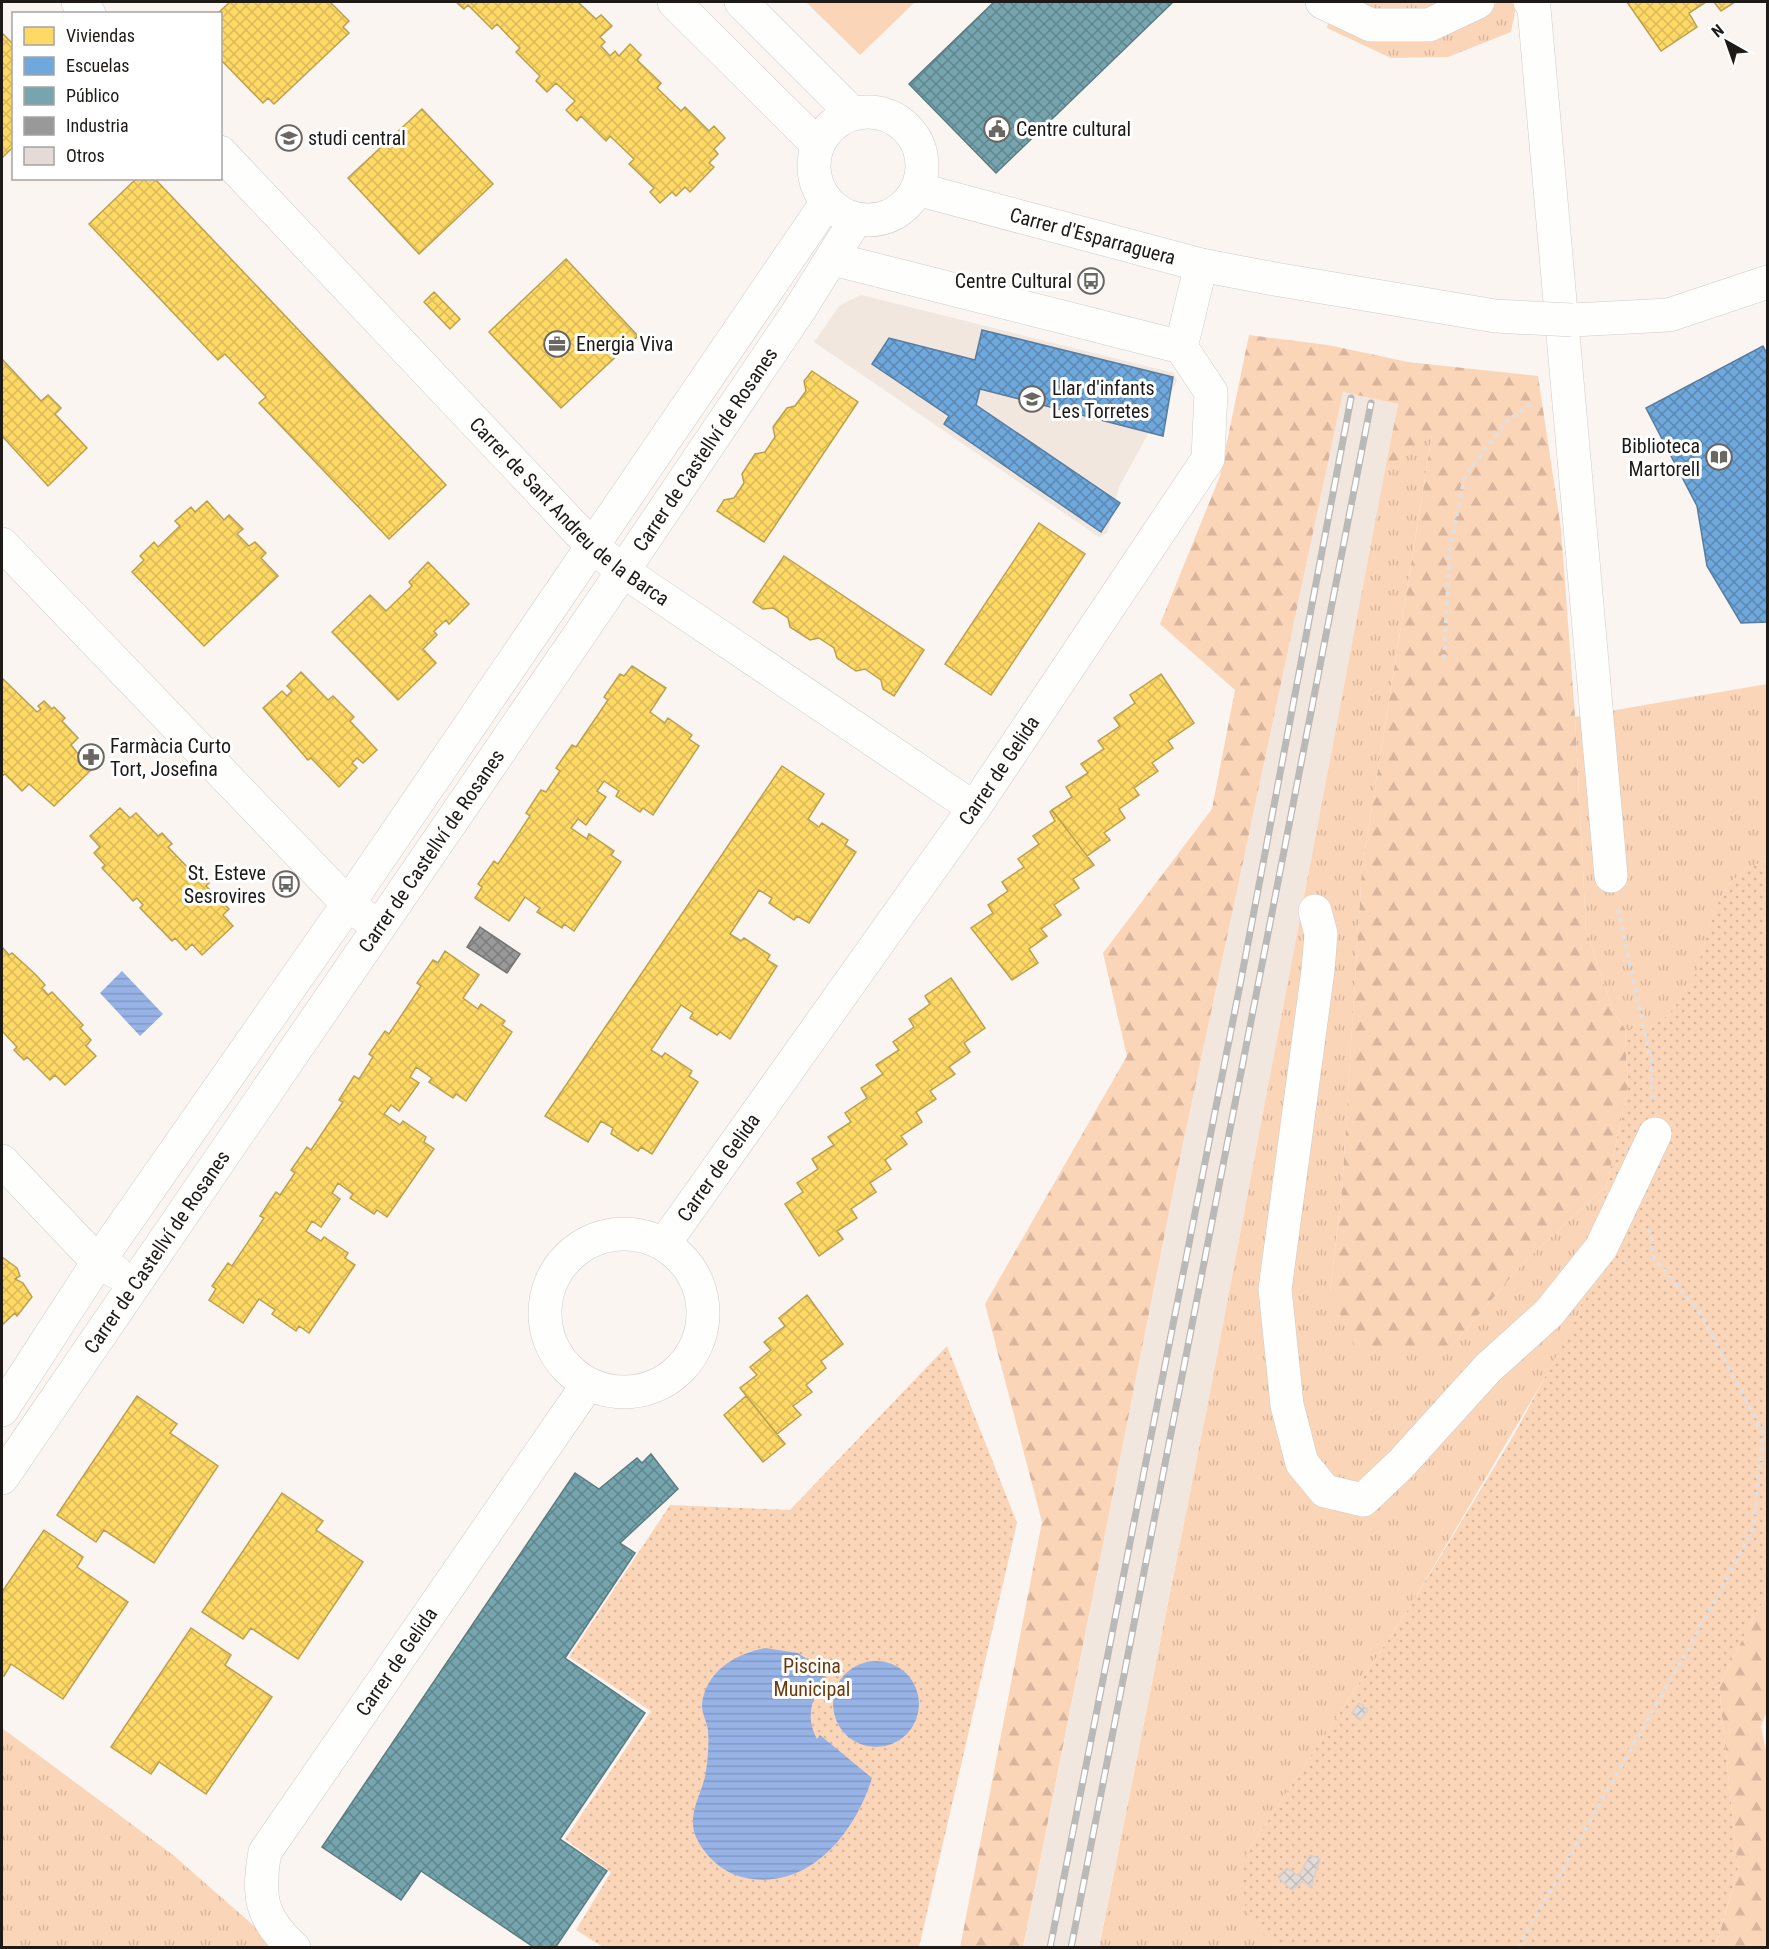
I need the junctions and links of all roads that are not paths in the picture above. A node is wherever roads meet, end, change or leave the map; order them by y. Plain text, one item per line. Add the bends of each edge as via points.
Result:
1 (674, 2) edge
2 (741, 2) edge
3 (1322, 2) edge
4 (1478, 2) edge
5 (1530, 2) edge
6 (853, 114) junction
7 (818, 145) junction
8 (222, 154) edge
9 (917, 189) junction
10 (827, 202) junction
11 (856, 219) junction
12 (832, 259) junction
13 (1201, 265) junction
14 (1767, 282) edge
15 (1181, 347) junction
16 (2, 543) edge
17 (593, 547) junction
18 (623, 572) junction
19 (974, 808) junction
20 (1611, 876) road end
21 (348, 904) junction
22 (1315, 911) dead end
23 (379, 926) junction
24 (1655, 1134) road end
25 (2, 1161) edge
26 (664, 1244) junction
27 (98, 1262) junction
28 (134, 1283) junction
29 (588, 1384) junction
30 (2, 1410) edge
31 (2, 1478) edge
32 (294, 1947) edge

1 - 7 street
2 - 6 street
3 - 4 street via 1371,25 1428,25
5 - 20 street via 1534,8
6 - 7 street via 826,131
6 - 9 street via 888,115 903,125 921,155
7 - 10 street via 814,175
8 - 17 street, Carrer de Sant Andreu de la Barca
9 - 11 street via 906,204 891,214 874,220
9 - 13 street, Carrer d'Esparraguera
10 - 11 street
10 - 17 street, Carrer de Castellví de Rosanes
11 - 12 street, Carrer de Castellví de Rosanes
12 - 15 street
12 - 18 street, Carrer de Castellví de Rosanes
13 - 14 street, Carrer d'Esparraguera, bridge via 1495,316 1572,320 1670,315
13 - 15 street
15 - 19 street, Carrer de Gelida via 1211,392 1208,459
16 - 21 street
17 - 18 street, Carrer de Sant Andreu de la Barca
17 - 21 street, Carrer de Castellví de Rosanes
18 - 19 street, Carrer de Sant Andreu de la Barca
18 - 23 street, Carrer de Castellví de Rosanes
19 - 26 street, Carrer de Gelida
21 - 23 street
21 - 27 street, Carrer de Castellví de Rosanes
22 - 24 street via 1321,934 1318,970 1275,1289 1287,1405 1302,1463 1325,1491 1363,1500 1488,1368 1549,1312 1601,1248
23 - 28 street, Carrer de Castellví de Rosanes
25 - 27 street
26 - 29 street via 685,1261 699,1285 704,1311 700,1338 686,1362 666,1380 641,1391 614,1392
26 - 29 street via 640,1235 599,1238 569,1255 554,1275 545,1299 545,1324 552,1349 567,1370
27 - 28 street
27 - 30 street, Carrer de Castellví de Rosanes
28 - 31 street, Carrer de Castellví de Rosanes
29 - 32 street, Carrer de Gelida via 265,1852 259,1881 263,1908 280,1936

